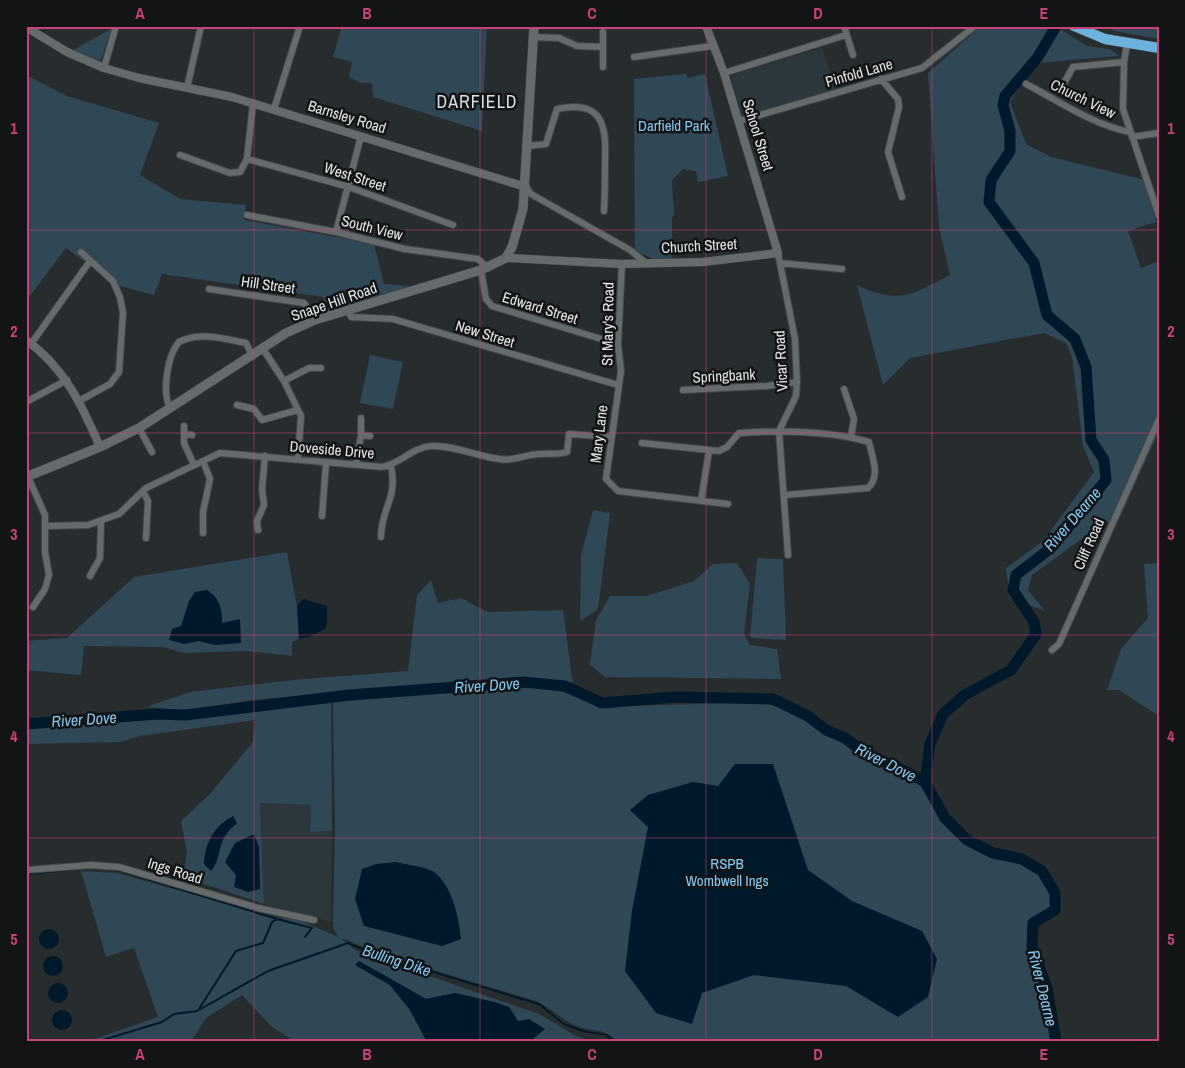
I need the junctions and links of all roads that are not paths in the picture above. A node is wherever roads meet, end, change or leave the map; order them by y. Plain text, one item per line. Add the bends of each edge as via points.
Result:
1 (116, 26) edge
2 (201, 26) edge
3 (300, 26) edge
4 (534, 26) edge
5 (706, 26) edge
6 (844, 26) edge
7 (974, 26) edge
8 (1074, 26) edge
9 (26, 27) edge
10 (603, 32) dead end
11 (846, 35) junction
12 (533, 38) junction
13 (1127, 44) junction
14 (712, 46) junction
15 (603, 47) junction
16 (1159, 48) edge
17 (853, 55) dead end
18 (634, 57) dead end
19 (1124, 62) junction
20 (603, 66) dead end
21 (104, 68) junction
22 (724, 72) junction
23 (881, 78) junction
24 (1026, 84) dead end
25 (1063, 85) dead end
26 (186, 88) junction
27 (253, 103) junction
28 (274, 109) junction
29 (739, 121) junction
30 (1159, 133) edge
31 (1131, 135) junction
32 (361, 136) junction
33 (528, 146) junction
34 (180, 155) dead end
35 (247, 159) junction
36 (348, 187) junction
37 (526, 187) junction
38 (902, 197) dead end
39 (604, 211) dead end
40 (247, 215) dead end
41 (1159, 216) edge
42 (453, 225) dead end
43 (336, 232) junction
44 (81, 252) dead end
45 (778, 253) junction
46 (506, 258) junction
47 (90, 261) junction
48 (646, 263) junction
49 (780, 263) junction
50 (622, 264) junction
51 (484, 269) junction
52 (842, 269) dead end
53 (208, 289) dead end
54 (348, 310) junction
55 (315, 320) junction
56 (29, 342) edge
57 (618, 344) junction
58 (263, 349) junction
59 (252, 355) junction
60 (321, 368) dead end
61 (67, 380) junction
62 (284, 381) junction
63 (797, 382) junction
64 (618, 385) junction
65 (844, 389) dead end
66 (683, 390) dead end
67 (79, 401) junction
68 (26, 402) edge
69 (237, 405) dead end
70 (170, 408) junction
71 (298, 410) junction
72 (361, 418) dead end
73 (1159, 419) edge
74 (184, 426) dead end
75 (139, 428) junction
76 (779, 430) junction
77 (184, 434) junction
78 (192, 435) dead end
79 (361, 435) junction
80 (370, 436) dead end
81 (612, 436) junction
82 (851, 437) junction
83 (642, 443) dead end
84 (100, 447) junction
85 (709, 451) junction
86 (152, 452) dead end
87 (265, 456) junction
88 (298, 459) junction
89 (203, 461) junction
90 (326, 463) junction
91 (356, 464) junction
92 (194, 465) junction
93 (390, 466) junction
94 (27, 477) edge
95 (143, 491) junction
96 (784, 495) junction
97 (701, 501) junction
98 (728, 504) dead end
99 (322, 516) dead end
100 (100, 522) junction
101 (46, 526) junction
102 (258, 530) dead end
103 (203, 533) dead end
104 (381, 537) dead end
105 (146, 538) dead end
106 (788, 555) dead end
107 (90, 576) dead end
108 (33, 607) dead end
109 (1052, 650) dead end
110 (26, 870) edge
111 (314, 920) dead end

1 - 21 street
2 - 26 street
3 - 28 street
4 - 12 main road
5 - 14 street, School Street
6 - 11 street
7 - 23 street, Pinfold Lane via 922,68
8 - 13 highway
9 - 21 street, Barnsley Road via 67,52
10 - 15 street
11 - 17 street
11 - 22 street
12 - 15 street via 560,38 578,46
12 - 33 main road
13 - 16 highway
13 - 19 street
14 - 18 street
14 - 22 street, School Street
15 - 20 street
19 - 25 street via 1073,67
19 - 31 street via 1123,109
21 - 26 street, Barnsley Road
22 - 29 street, School Street
23 - 29 street, Pinfold Lane
23 - 38 street via 898,99 888,152
24 - 31 street, Church View via 1092,119
26 - 27 street, Barnsley Road
27 - 28 street, Barnsley Road
27 - 35 street
28 - 32 street, Barnsley Road
29 - 45 street, School Street
30 - 31 street
31 - 41 street
32 - 36 street
32 - 37 street, Barnsley Road
33 - 37 main road
33 - 39 street via 546,144 558,109 586,109 597,115 606,136
34 - 35 street via 230,173 240,172
35 - 36 street, West Street
36 - 42 street, West Street
36 - 43 street
37 - 46 main road via 523,209
37 - 48 street, Barnsley Road via 546,204 630,250
40 - 43 street, South View
43 - 51 street, South View via 405,249 478,259
44 - 47 street
45 - 48 street, Church Street via 703,262
45 - 49 street, Vicar Road
46 - 50 street
46 - 51 main road, Snape Hill Road
47 - 56 street
47 - 67 street via 113,281 120,297 123,313 119,372 110,384
48 - 50 street, Church Street
49 - 52 street
49 - 63 street, Vicar Road via 794,339
50 - 57 street, St Mary's Road
51 - 54 main road, Snape Hill Road
51 - 57 street, Edward Street via 486,299 492,306
53 - 55 street, Hill Street via 304,303
54 - 55 main road, Snape Hill Road
54 - 64 street, New Street via 350,318 393,319
55 - 58 main road, Snape Hill Road
56 - 61 street
57 - 64 street, St Mary's Road via 621,370
58 - 59 main road, Snape Hill Road
58 - 62 street
59 - 70 main road, Snape Hill Road
59 - 70 street via 246,343 199,336 184,339 176,346 169,368 166,400
60 - 62 street via 309,368
61 - 67 street
61 - 68 street
62 - 71 street
63 - 66 street, Springbank
63 - 76 street, Vicar Road via 796,396
64 - 81 street, Mary Lane
65 - 82 street via 854,419
67 - 84 street
69 - 71 street via 254,409 262,420
70 - 75 main road, Snape Hill Road
71 - 88 street
72 - 79 street
73 - 109 street, Cliff Road via 1059,644
74 - 77 street
75 - 84 main road, Snape Hill Road
75 - 86 street
76 - 82 street
76 - 85 street via 739,434 727,447
76 - 96 street
77 - 78 street
77 - 92 street via 184,443
79 - 80 street
79 - 91 street
81 - 93 street, Doveside Drive via 569,434 567,452 531,455 516,460 500,460 429,446
81 - 97 street, Mary Lane via 606,479 618,491
82 - 96 street via 869,442 875,475 868,488
83 - 85 street
84 - 94 main road, Snape Hill Road
85 - 97 street
87 - 88 street, Doveside Drive
87 - 89 street, Doveside Drive via 220,453
87 - 102 street via 264,505 257,521
88 - 90 street, Doveside Drive
89 - 92 street, Doveside Drive
89 - 103 street via 210,479 203,512
90 - 91 street, Doveside Drive
90 - 99 street
91 - 93 street, Doveside Drive
92 - 95 street, Doveside Drive
93 - 104 street via 394,480 392,498 381,524
94 - 101 street via 43,508
95 - 100 street, Doveside Drive via 119,514
95 - 105 street via 148,501
96 - 106 street
97 - 98 street
100 - 101 street, Doveside Drive via 74,527
100 - 107 street via 100,558
101 - 108 street via 45,552 49,575 45,589
110 - 111 street, Ings Road via 91,864 119,867 258,908

